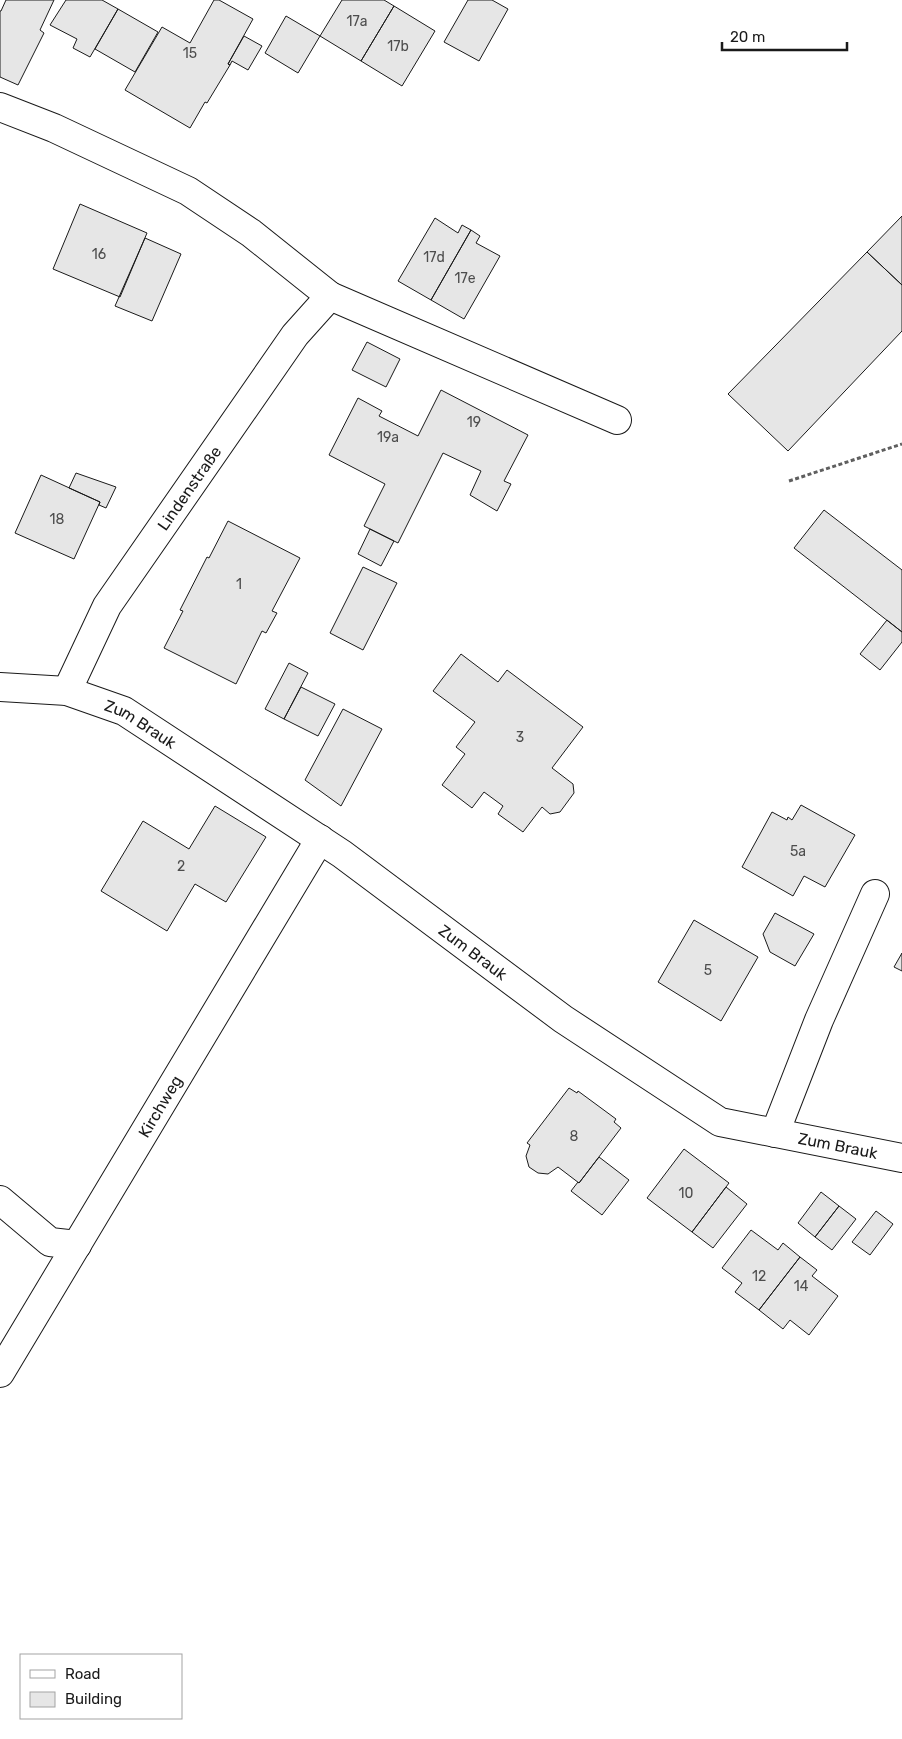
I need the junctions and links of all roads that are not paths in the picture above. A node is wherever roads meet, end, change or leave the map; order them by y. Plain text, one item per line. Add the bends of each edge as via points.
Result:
1 (0, 107) edge
2 (330, 296) junction
3 (617, 420) dead end
4 (0, 687) edge
5 (67, 691) junction
6 (320, 840) junction
7 (875, 894) dead end
8 (775, 1133) junction
9 (902, 1158) edge
10 (0, 1200) edge
11 (77, 1245) junction
12 (0, 1373) edge

1 - 2 street via 54,128 188,191 251,233
2 - 3 street
2 - 5 street, Lindenstraße via 295,335 107,606
4 - 5 street, Zum Brauk
5 - 6 street, Zum Brauk via 124,711
6 - 8 street, Zum Brauk via 563,1019 720,1122
6 - 11 street, Kirchweg
7 - 8 street via 819,1020
8 - 9 street, Zum Brauk
10 - 11 street via 50,1242
11 - 12 street, Kirchweg

